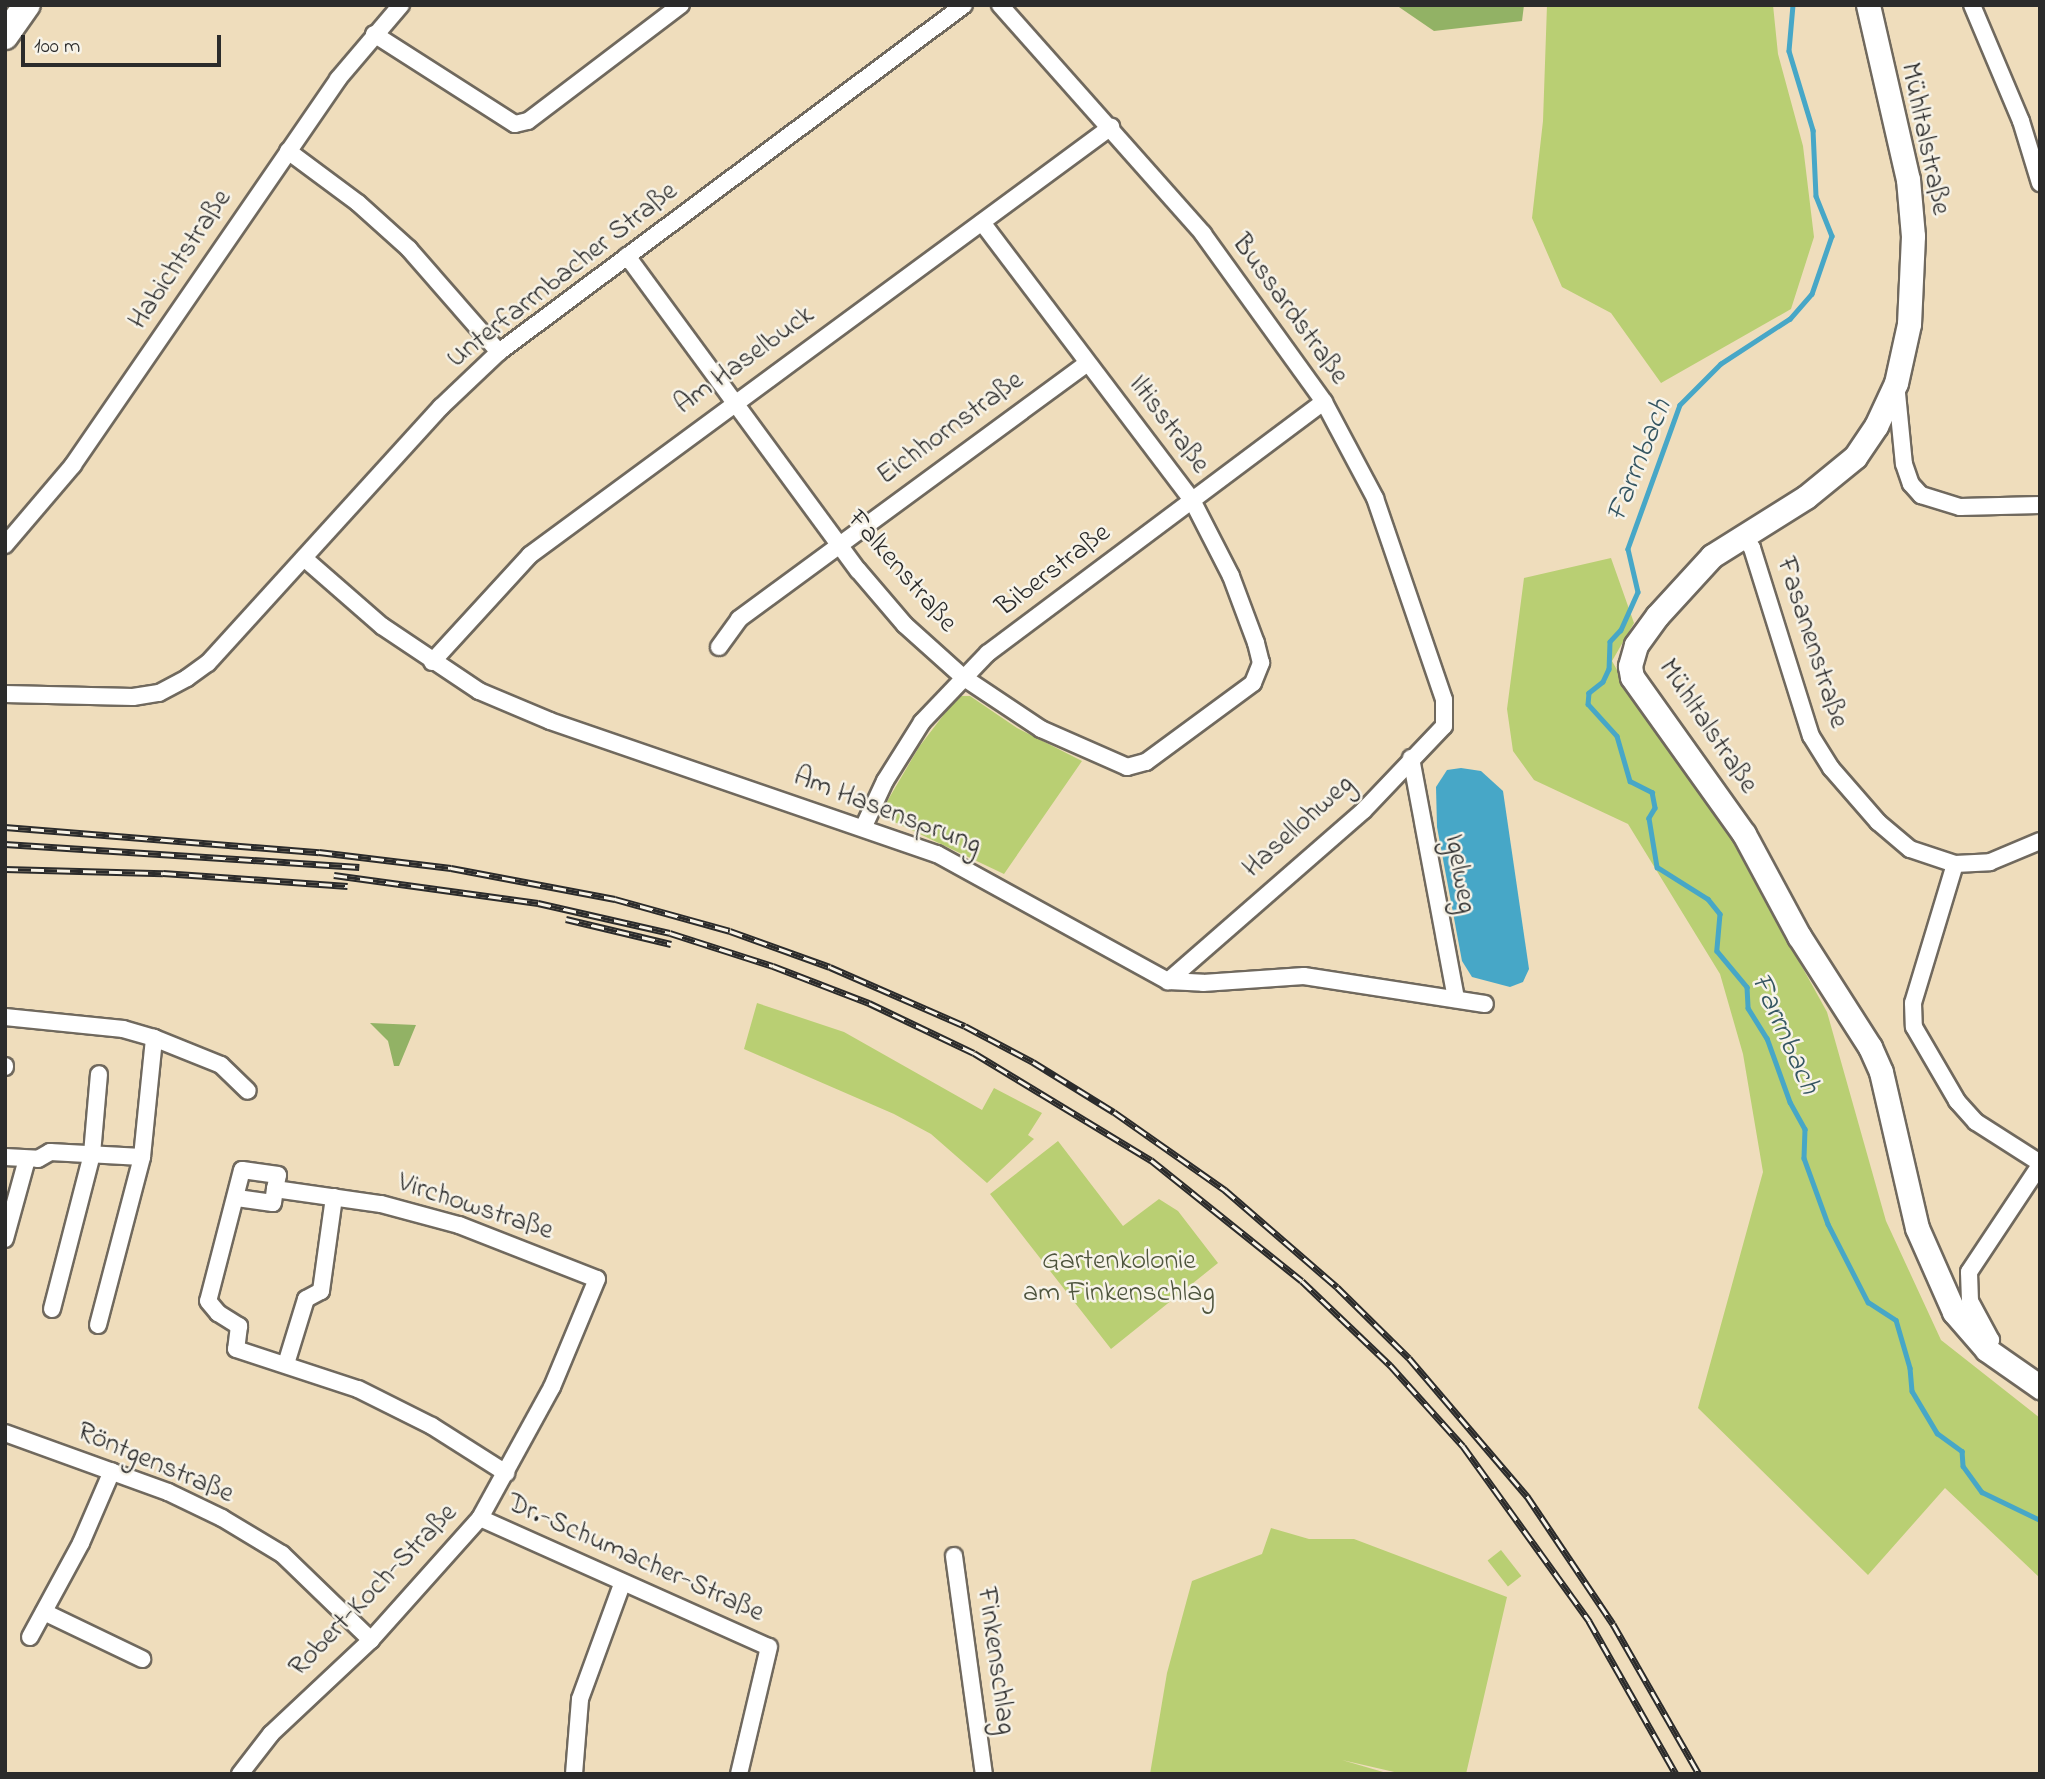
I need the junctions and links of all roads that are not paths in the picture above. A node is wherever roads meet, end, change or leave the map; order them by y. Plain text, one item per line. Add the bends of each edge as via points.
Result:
1 (27, 5) edge
2 (401, 5) edge
3 (681, 5) edge
4 (964, 5) edge
5 (1000, 5) edge
6 (1868, 5) edge
7 (1972, 5) edge
8 (374, 34) junction
9 (5, 36) edge
10 (1111, 127) junction
11 (288, 151) junction
12 (2040, 183) edge
13 (982, 222) junction
14 (627, 256) junction
15 (499, 352) junction
16 (1087, 363) junction
17 (1896, 383) junction
18 (732, 402) junction
19 (1324, 402) junction
20 (1192, 500) junction
21 (2040, 505) edge
22 (1743, 535) junction
23 (839, 543) junction
24 (5, 545) edge
25 (304, 558) junction
26 (719, 647) dead end
27 (432, 662) junction
28 (963, 677) junction
29 (1253, 683) joint
30 (5, 694) edge
31 (1444, 700) joint
32 (1411, 758) junction
33 (864, 826) junction
34 (2038, 848) edge
35 (1955, 864) junction
36 (1168, 981) junction
37 (1456, 999) junction
38 (1485, 1004) dead end
39 (5, 1017) edge
40 (154, 1038) junction
41 (99, 1074) dead end
42 (248, 1091) dead end
43 (92, 1154) junction
44 (5, 1157) edge
45 (142, 1157) junction
46 (27, 1159) junction
47 (2040, 1164) edge
48 (275, 1189) junction
49 (334, 1197) junction
50 (237, 1198) junction
51 (5, 1239) edge
52 (597, 1279) joint
53 (52, 1309) dead end
54 (97, 1325) dead end
55 (1987, 1350) junction
56 (286, 1364) junction
57 (2040, 1387) edge
58 (5, 1433) edge
59 (112, 1471) junction
60 (506, 1473) junction
61 (481, 1518) junction
62 (954, 1556) dead end
63 (622, 1584) junction
64 (44, 1612) junction
65 (30, 1637) dead end
66 (371, 1640) junction
67 (142, 1659) dead end
68 (241, 1774) edge
69 (574, 1774) edge
70 (739, 1774) edge
71 (984, 1774) edge

1 - 9 main road
2 - 8 street, Habichtstraße
3 - 8 street via 528,121 514,124
4 - 14 street, Unterfarrnbacher Straße
5 - 10 street, Bussardstraße
6 - 17 street, Mühltalstraße via 1908,179 1913,236 1909,324
7 - 12 street via 2021,121
8 - 11 street, Habichtstraße
10 - 13 street, Am Haselbuck
10 - 19 street, Bussardstraße via 1203,234
11 - 15 street via 358,203 409,249
11 - 24 street, Habichtstraße via 73,465
13 - 16 street, Iltisstraße
13 - 18 street, Am Haselbuck
14 - 15 street, Unterfarrnbacher Straße
14 - 18 street, Falkenstraße
15 - 25 street, Unterfarrnbacher Straße via 441,407
16 - 20 street, Iltisstraße
16 - 23 street, Eichhornstraße
17 - 21 street via 1904,464 1921,495 1960,507
17 - 22 street, Mühltalstraße via 1876,426 1849,463 1806,497
18 - 23 street, Falkenstraße
18 - 27 street, Am Haselbuck via 530,555
19 - 20 street, Biberstraße
19 - 31 street, Bussardstraße via 1375,498
20 - 28 street, Biberstraße via 988,653
20 - 29 street, Iltisstraße via 1231,576 1256,643 1261,663
22 - 35 street, Fasanenstraße via 1752,548 1802,715 1825,760 1895,837 1925,856
22 - 55 street, Mühltalstraße via 1712,556 1657,616 1636,645 1632,677 1744,834 1799,936 1858,1025 1881,1072 1910,1201 1931,1265 1954,1311
23 - 26 street, Eichhornstraße via 740,619
23 - 28 street, Falkenstraße via 905,625
25 - 27 street, Am Hasensprung via 382,626
25 - 30 street, Unterfarrnbacher Straße via 208,663 178,685 133,697
27 - 33 street, Am Hasensprung via 480,691 550,721
28 - 29 street, Falkenstraße via 1041,729 1127,767 1146,762
28 - 33 street, Biberstraße via 922,722 885,781
31 - 32 street, Hasellohweg via 1444,726
32 - 36 street, Hasellohweg via 1363,811
32 - 37 street, Igelweg
33 - 36 street, Am Hasensprung via 996,884
34 - 35 street, Fasanenstraße via 1990,862
35 - 47 street via 1913,1003 1914,1027 1956,1101 1976,1122
36 - 37 street, Am Hasensprung via 1304,976
37 - 38 street, Am Hasensprung
39 - 40 street via 123,1029
40 - 42 street via 221,1065
40 - 45 street
41 - 43 street
43 - 45 street
43 - 46 street via 50,1152 38,1160
43 - 53 street
44 - 46 street
45 - 54 street
46 - 51 street
47 - 55 street via 1969,1272 1970,1301 1991,1340
48 - 49 street, Virchowstraße
48 - 50 street via 273,1203
48 - 50 street via 278,1175 242,1170
49 - 52 street, Virchowstraße via 459,1225
49 - 56 street via 321,1291 306,1299
50 - 56 street via 208,1301 239,1325 236,1349
52 - 60 street, Robert-Koch-Straße via 552,1387
55 - 57 street, Mühltalstraße
56 - 60 street via 358,1389 401,1410
58 - 59 street, Röntgenstraße
59 - 64 street
59 - 66 street, Röntgenstraße via 178,1497 282,1554
60 - 61 street, Robert-Koch-Straße
61 - 63 street, Dr.-Schumacher-Straße
61 - 66 street, Robert-Koch-Straße
62 - 71 street, Finkenschlag
63 - 69 street via 580,1699
63 - 70 street, Dr.-Schumacher-Straße via 769,1647
64 - 65 street
64 - 67 street
66 - 68 street, Robert-Koch-Straße via 271,1734

